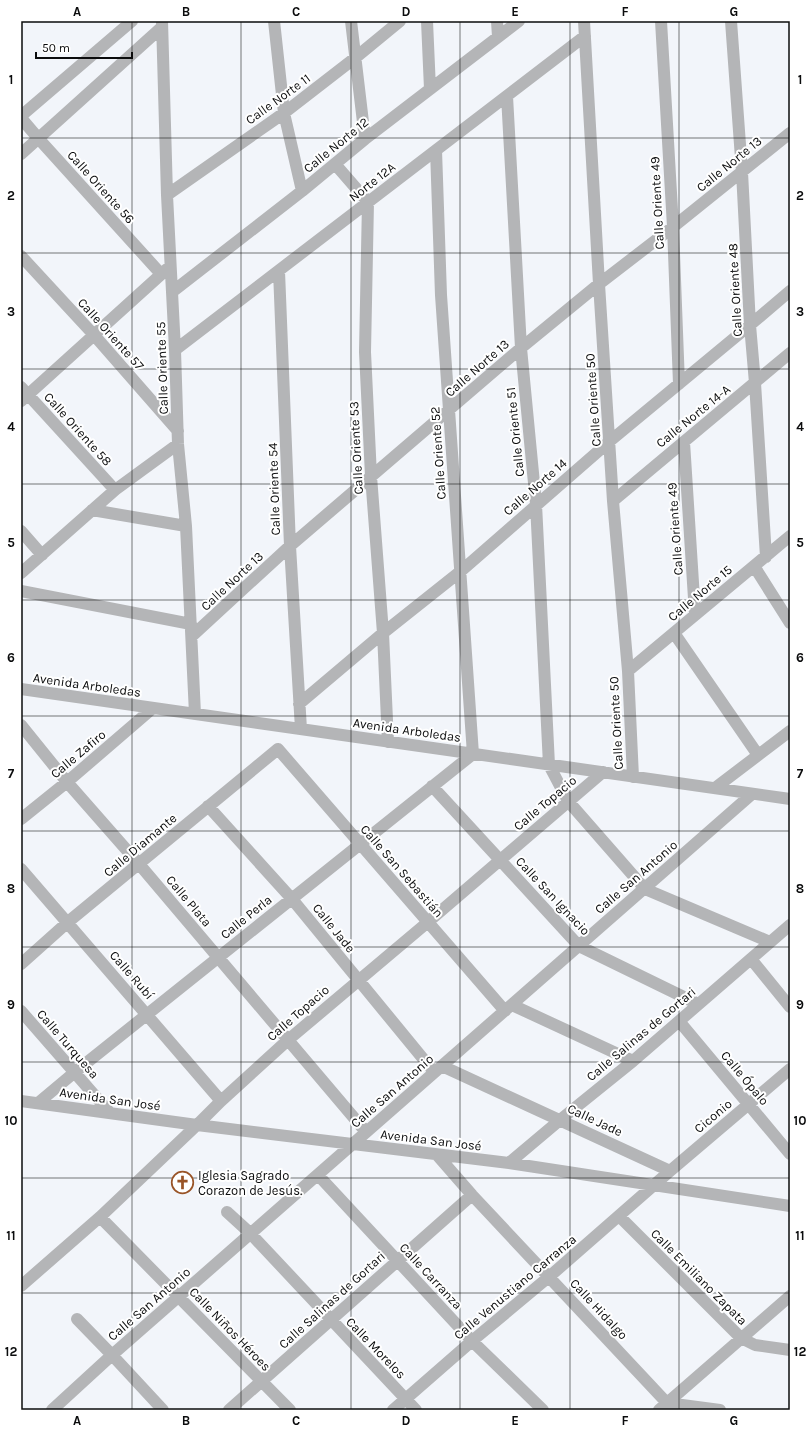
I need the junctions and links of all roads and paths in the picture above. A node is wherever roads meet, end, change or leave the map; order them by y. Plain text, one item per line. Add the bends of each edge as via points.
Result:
1 (132, 21) edge
2 (274, 21) edge
3 (351, 21) edge
4 (400, 21) edge
5 (427, 21) edge
6 (498, 21) edge
7 (519, 21) edge
8 (584, 21) edge
9 (661, 21) edge
10 (731, 21) edge
11 (162, 24) edge
12 (585, 36) junction
13 (498, 37) junction
14 (355, 58) junction
15 (430, 89) junction
16 (507, 96) junction
17 (284, 113) junction
18 (21, 117) edge
19 (790, 133) edge
20 (38, 138) junction
21 (365, 139) junction
22 (436, 150) junction
23 (21, 154) edge
24 (335, 164) junction
25 (742, 172) junction
26 (302, 191) junction
27 (167, 195) junction
28 (368, 202) junction
29 (673, 227) junction
30 (21, 256) edge
31 (171, 266) junction
32 (280, 271) junction
33 (161, 274) junction
34 (599, 284) junction
35 (790, 291) edge
36 (172, 292) junction
37 (750, 325) junction
38 (94, 335) junction
39 (521, 348) junction
40 (175, 350) junction
41 (790, 353) edge
42 (755, 383) junction
43 (679, 384) junction
44 (23, 394) edge
45 (450, 410) junction
46 (178, 431) junction
47 (610, 441) junction
48 (684, 442) junction
49 (178, 444) junction
50 (371, 476) junction
51 (115, 490) junction
52 (613, 501) junction
53 (536, 504) junction
54 (92, 510) junction
55 (186, 526) junction
56 (21, 531) edge
57 (790, 536) edge
58 (290, 546) junction
59 (42, 555) junction
60 (766, 557) junction
61 (754, 566) junction
62 (461, 571) junction
63 (21, 573) edge
64 (21, 591) edge
65 (695, 614) junction
66 (790, 623) edge
67 (191, 624) junction
68 (383, 633) junction
69 (674, 633) junction
70 (192, 636) junction
71 (628, 672) junction
72 (21, 689) edge
73 (299, 704) junction
74 (153, 708) junction
75 (195, 714) junction
76 (21, 725) edge
77 (281, 727) junction
78 (301, 729) junction
79 (790, 731) edge
80 (388, 742) junction
81 (278, 749) junction
82 (473, 754) junction
83 (758, 755) junction
84 (549, 765) junction
85 (603, 772) junction
86 (633, 777) junction
87 (67, 782) junction
88 (432, 786) junction
89 (715, 788) junction
90 (752, 794) junction
91 (790, 799) edge
92 (568, 801) junction
93 (208, 806) junction
94 (21, 819) edge
95 (361, 844) junction
96 (499, 860) junction
97 (139, 864) junction
98 (21, 869) edge
99 (644, 889) junction
100 (292, 899) junction
101 (68, 922) junction
102 (428, 922) junction
103 (790, 925) edge
104 (770, 942) junction
105 (579, 946) junction
106 (218, 957) junction
107 (750, 959) junction
108 (21, 964) edge
109 (358, 980) junction
110 (698, 1004) junction
111 (790, 1007) edge
112 (508, 1008) junction
113 (21, 1011) edge
114 (147, 1014) junction
115 (679, 1021) junction
116 (288, 1040) junction
117 (633, 1061) junction
118 (438, 1069) junction
119 (790, 1069) edge
120 (75, 1072) junction
121 (21, 1101) edge
122 (221, 1101) junction
123 (38, 1103) junction
124 (749, 1104) junction
125 (110, 1113) junction
126 (560, 1120) junction
127 (197, 1125) junction
128 (366, 1132) junction
129 (353, 1144) junction
130 (790, 1154) edge
131 (438, 1156) junction
132 (509, 1164) junction
133 (670, 1171) junction
134 (318, 1175) junction
135 (654, 1185) junction
136 (472, 1194) junction
137 (790, 1206) edge
138 (227, 1212) dead end
139 (619, 1216) junction
140 (100, 1217) junction
141 (250, 1234) junction
142 (397, 1261) junction
143 (550, 1276) junction
144 (21, 1286) edge
145 (179, 1296) junction
146 (790, 1296) edge
147 (77, 1319) dead end
148 (330, 1320) junction
149 (741, 1338) junction
150 (472, 1341) junction
151 (790, 1350) edge
152 (112, 1355) junction
153 (262, 1381) junction
154 (406, 1400) junction
155 (663, 1407) edge
156 (52, 1410) edge
157 (163, 1410) edge
158 (229, 1410) edge
159 (290, 1410) edge
160 (394, 1410) edge
161 (416, 1410) edge
162 (544, 1410) edge
163 (720, 1410) edge

1 - 18 street
2 - 17 street
3 - 14 street
4 - 14 street, Calle Norte 11
5 - 15 street
6 - 13 street
7 - 13 street, Calle Norte 12
8 - 12 street, Calle Oriente 50
9 - 29 street, Calle Oriente 49
10 - 25 street, Calle Oriente 48
11 - 20 street
11 - 27 street, Calle Oriente 55
12 - 16 street, Norte 12A
12 - 34 street, Calle Oriente 50
13 - 15 street, Calle Norte 12
14 - 17 street, Calle Norte 11
14 - 21 street
15 - 21 street, Calle Norte 12
16 - 22 street, Norte 12A
16 - 39 street, Calle Oriente 51
17 - 26 street
17 - 27 street, Calle Norte 11
18 - 20 street, Calle Oriente 56
19 - 25 street, Calle Norte 13
20 - 23 street
20 - 33 street, Calle Oriente 56
21 - 24 street, Calle Norte 12
22 - 28 street, Norte 12A
22 - 45 street, Calle Oriente 52 via 441,295
24 - 26 street, Calle Norte 12
24 - 28 street
25 - 29 street, Calle Norte 13
25 - 37 street, Calle Oriente 48
26 - 36 street, Calle Norte 12
27 - 31 street, Calle Oriente 55
28 - 32 street, Norte 12A
28 - 50 street, Calle Oriente 53 via 364,352
29 - 34 street, Calle Norte 13
29 - 43 street, Calle Oriente 49
30 - 38 street, Calle Oriente 57
31 - 33 street
31 - 36 street, Calle Oriente 55
32 - 40 street, Norte 12A
32 - 58 street, Calle Oriente 54
33 - 38 street
34 - 39 street, Calle Norte 13
34 - 47 street, Calle Oriente 50
35 - 37 street, Calle Norte 14
36 - 40 street, Calle Oriente 55
37 - 42 street, Calle Oriente 48
37 - 43 street, Calle Norte 14
38 - 44 street
38 - 46 street, Calle Oriente 57
39 - 45 street, Calle Norte 13
39 - 53 street, Calle Oriente 51
40 - 46 street, Calle Oriente 55
41 - 42 street, Calle Norte 14-A
42 - 48 street, Calle Norte 14-A
42 - 60 street, Calle Oriente 48
43 - 47 street, Calle Norte 14
44 - 51 street, Calle Oriente 58
45 - 50 street, Calle Norte 13
45 - 62 street, Calle Oriente 52
46 - 49 street, Calle Oriente 55
47 - 52 street, Calle Oriente 50
47 - 53 street, Calle Norte 14
48 - 52 street, Calle Norte 14-A
48 - 65 street, Calle Oriente 49
49 - 51 street
49 - 55 street, Calle Oriente 55
50 - 58 street, Calle Norte 13
50 - 68 street, Calle Oriente 53
51 - 54 street
52 - 71 street, Calle Oriente 50
53 - 62 street, Calle Norte 14
53 - 84 street, Calle Oriente 51
54 - 55 street
54 - 59 street
55 - 67 street, Calle Oriente 55
56 - 59 street
57 - 60 street, Calle Norte 15
58 - 70 street, Calle Norte 13
58 - 73 street, Calle Oriente 54
59 - 63 street
60 - 61 street, Calle Norte 15
61 - 65 street, Calle Norte 15
61 - 66 street
62 - 68 street, Calle Norte 14
62 - 82 street, Calle Oriente 52
64 - 67 street, Calle Norte 13
65 - 69 street, Calle Norte 15
67 - 70 street, Calle Oriente 55
68 - 73 street, Calle Norte 14
68 - 80 street, Calle Oriente 53
69 - 71 street, Calle Norte 15
69 - 83 street
70 - 75 street, Calle Oriente 55
71 - 86 street, Calle Oriente 50
72 - 74 street, Avenida Arboledas
73 - 78 street, Calle Oriente 54
74 - 75 street, Avenida Arboledas
74 - 87 street, Calle Zafiro
75 - 77 street, Avenida Arboledas
76 - 87 street, Calle Plata
77 - 78 street, Avenida Arboledas
77 - 81 street
78 - 80 street, Avenida Arboledas
79 - 83 street
80 - 82 street, Avenida Arboledas
81 - 93 street, Calle Diamante
81 - 95 street, Calle San Sebastián
82 - 84 street, Avenida Arboledas
82 - 88 street, Calle Perla
83 - 89 street
84 - 85 street, Avenida Arboledas
84 - 92 street
85 - 86 street, Avenida Arboledas
85 - 92 street, Calle Topacio
86 - 89 street, Avenida Arboledas
87 - 94 street, Calle Zafiro
87 - 97 street, Calle Plata
88 - 95 street, Calle Perla
88 - 96 street, Calle San Ignacio
89 - 90 street, Avenida Arboledas
90 - 91 street, Avenida Arboledas
90 - 99 street, Calle San Antonio
92 - 96 street, Calle Topacio
92 - 99 street
93 - 97 street, Calle Diamante
93 - 100 street, Calle Jade
95 - 100 street, Calle Perla
95 - 102 street, Calle San Sebastián
96 - 102 street, Calle Topacio
96 - 105 street, Calle San Ignacio
97 - 101 street, Calle Diamante
97 - 106 street, Calle Plata
98 - 101 street, Calle Rubí
99 - 104 street
99 - 105 street, Calle San Antonio
100 - 106 street, Calle Perla
100 - 109 street, Calle Jade
101 - 108 street, Calle Diamante
101 - 114 street, Calle Rubí
102 - 109 street, Calle Topacio
102 - 112 street, Calle San Sebastián
103 - 104 street, Calle Salinas de Gortari
104 - 107 street, Calle Salinas de Gortari
105 - 110 street, Calle San Ignacio
105 - 112 street, Calle San Antonio
106 - 114 street, Calle Perla
106 - 116 street, Calle Plata
107 - 110 street, Calle Salinas de Gortari
107 - 111 street
109 - 116 street, Calle Topacio
109 - 118 street, Calle Jade
110 - 115 street, Calle Salinas de Gortari
112 - 117 street, Calle San Sebastián
112 - 118 street, Calle San Antonio
113 - 120 street, Calle Turquesa
114 - 120 street, Calle Perla
114 - 122 street, Calle Rubí
115 - 117 street, Calle Salinas de Gortari
115 - 124 street, Calle Ópalo
116 - 122 street, Calle Topacio
116 - 128 street, Calle Plata
117 - 126 street, Calle Salinas de Gortari
118 - 126 street, Calle Jade
118 - 128 street, Calle San Antonio
119 - 124 street, Ciconio
120 - 123 street, Calle Perla
120 - 125 street, Calle Turquesa
121 - 123 street, Avenida San José
122 - 127 street, Calle Topacio
123 - 125 street, Avenida San José
124 - 130 street, Calle Ópalo
124 - 133 street, Ciconio
125 - 127 street, Avenida San José
126 - 132 street, Calle Salinas de Gortari
126 - 133 street, Calle Jade
127 - 129 street, Avenida San José
127 - 140 street, Calle Topacio
128 - 129 street, Calle San Antonio
129 - 131 street, Avenida San José
129 - 134 street, Calle San Antonio
131 - 132 street, Avenida San José
131 - 136 street, Calle Hidalgo
132 - 135 street, Avenida San José
133 - 135 street, Ciconio
134 - 141 street, Calle San Antonio
134 - 142 street, Calle Carranza
135 - 137 street, Avenida San José
135 - 139 street, Calle Venustiano Carranza
136 - 142 street, Calle Salinas de Gortari
136 - 143 street, Calle Hidalgo
138 - 141 street, Calle Morelos
139 - 143 street, Calle Venustiano Carranza
139 - 149 street, Calle Emiliano Zapata
140 - 144 street, Calle Topacio
140 - 145 street, Calle Niños Héroes
141 - 145 street, Calle San Antonio
141 - 148 street, Calle Morelos
142 - 148 street, Calle Salinas de Gortari
142 - 150 street, Calle Carranza
143 - 150 street, Calle Venustiano Carranza
143 - 155 street, Calle Hidalgo
145 - 152 street, Calle San Antonio
145 - 153 street, Calle Niños Héroes
146 - 149 street
147 - 152 street
148 - 153 street, Calle Salinas de Gortari
148 - 154 street, Calle Morelos
149 - 151 street, Calle Emiliano Zapata via 755,1345
149 - 155 street
150 - 154 street, Calle Venustiano Carranza
150 - 162 street, Calle Carranza
152 - 156 street, Calle San Antonio
152 - 157 street
153 - 158 street, Calle Salinas de Gortari
153 - 159 street, Calle Niños Héroes
154 - 160 street, Calle Venustiano Carranza
154 - 161 street, Calle Morelos
155 - 163 street

